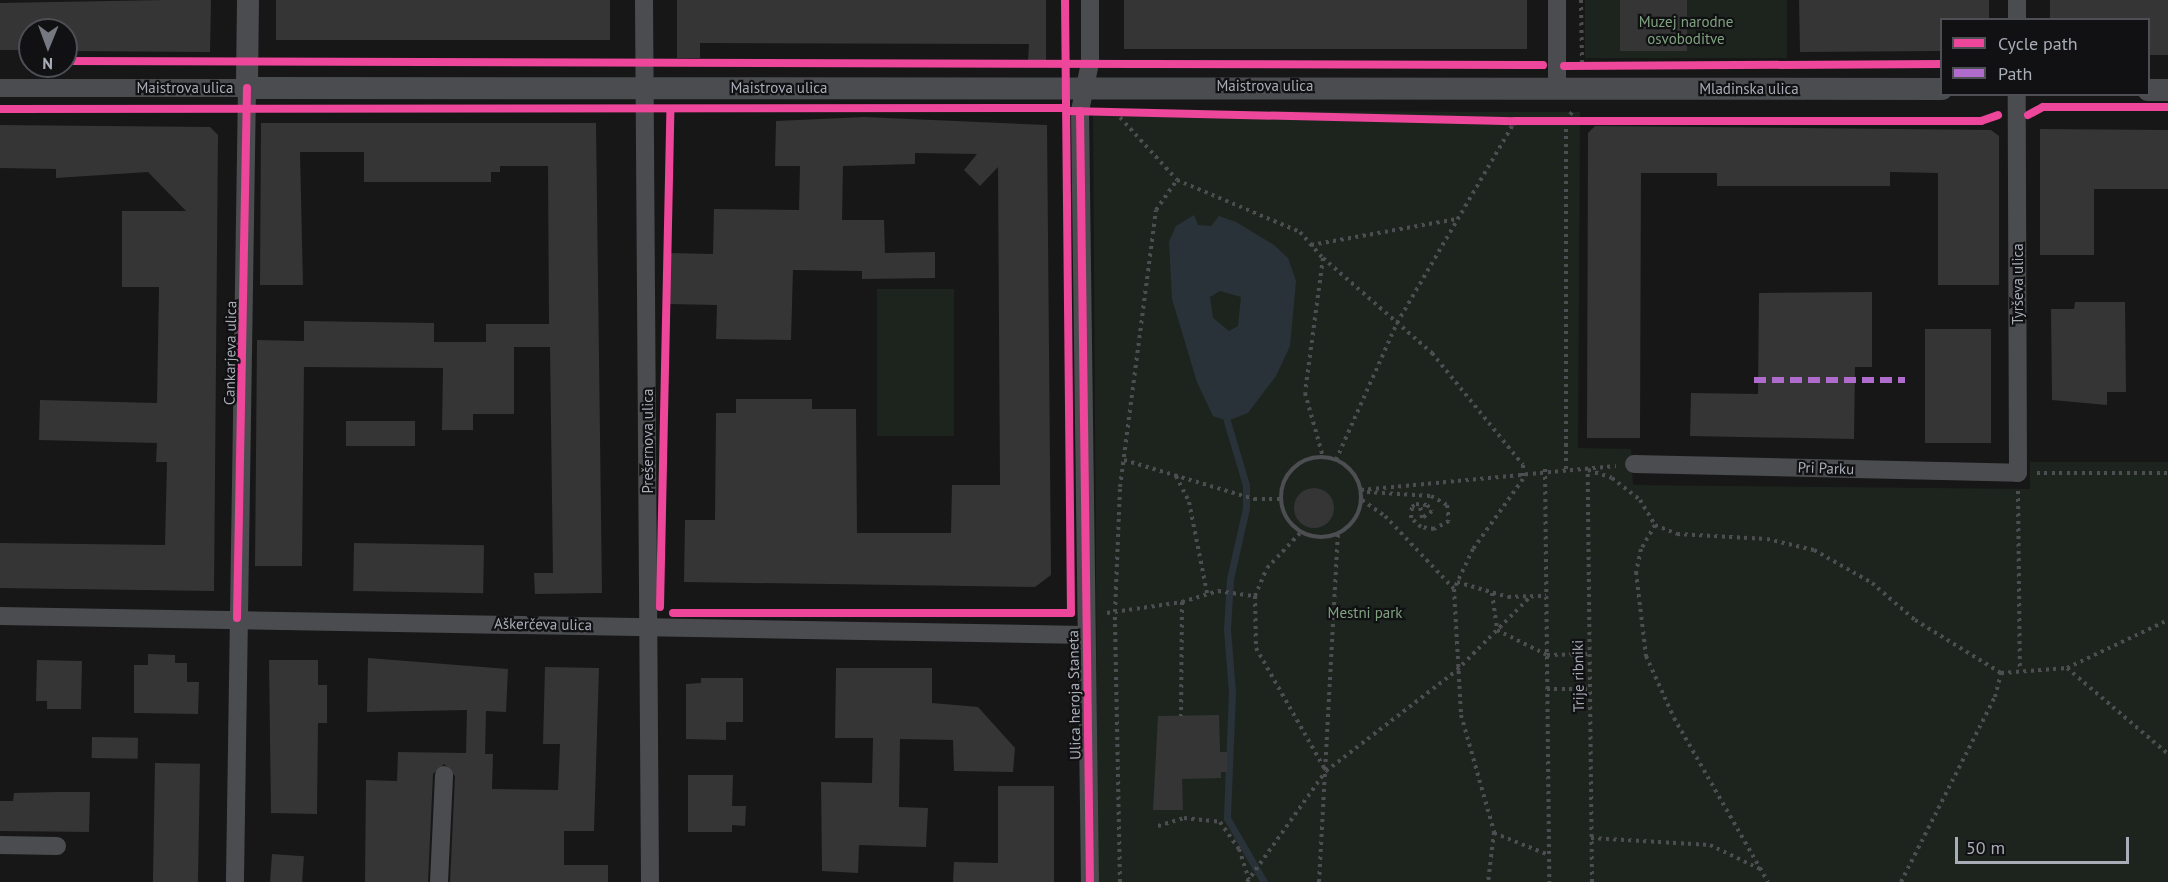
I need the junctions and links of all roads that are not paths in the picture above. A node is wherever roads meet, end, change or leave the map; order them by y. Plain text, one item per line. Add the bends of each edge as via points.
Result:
1 (248, 0) edge
2 (644, 0) edge
3 (1090, 0) edge
4 (1557, 0) edge
5 (2017, 0) edge
6 (2017, 18) edge
7 (1087, 86) junction
8 (0, 88) edge
9 (247, 88) junction
10 (646, 88) junction
11 (1557, 88) junction
12 (1940, 89) edge
13 (2150, 90) edge
14 (2168, 90) edge
15 (2017, 96) edge
16 (1634, 464) road end
17 (2018, 473) joint
18 (0, 616) edge
19 (237, 618) junction
20 (649, 628) junction
21 (1086, 635) junction
22 (444, 775) dead end
23 (0, 845) edge
24 (57, 846) dead end
25 (235, 882) edge
26 (440, 882) edge
27 (650, 882) edge
28 (1090, 882) edge

1 - 9 street, Cankarjeva ulica
2 - 10 street, Prešernova ulica
3 - 7 street, Ulica heroja Staneta
4 - 11 street
5 - 6 street
7 - 10 street, Maistrova ulica
7 - 11 street, Maistrova ulica
7 - 21 street, Ulica heroja Staneta via 1080,111
8 - 9 street, Maistrova ulica
9 - 10 street, Maistrova ulica
9 - 19 street, Cankarjeva ulica
10 - 20 street, Prešernova ulica
11 - 12 street, Mladinska ulica
13 - 14 street
15 - 17 street, Tyrševa ulica
16 - 17 street, Pri Parku
18 - 19 street, Aškerčeva ulica
19 - 20 street, Aškerčeva ulica
19 - 25 street, Cankarjeva ulica
20 - 21 street, Aškerčeva ulica
20 - 27 street, Prešernova ulica
21 - 28 street, Ulica heroja Staneta
22 - 26 street
23 - 24 street

